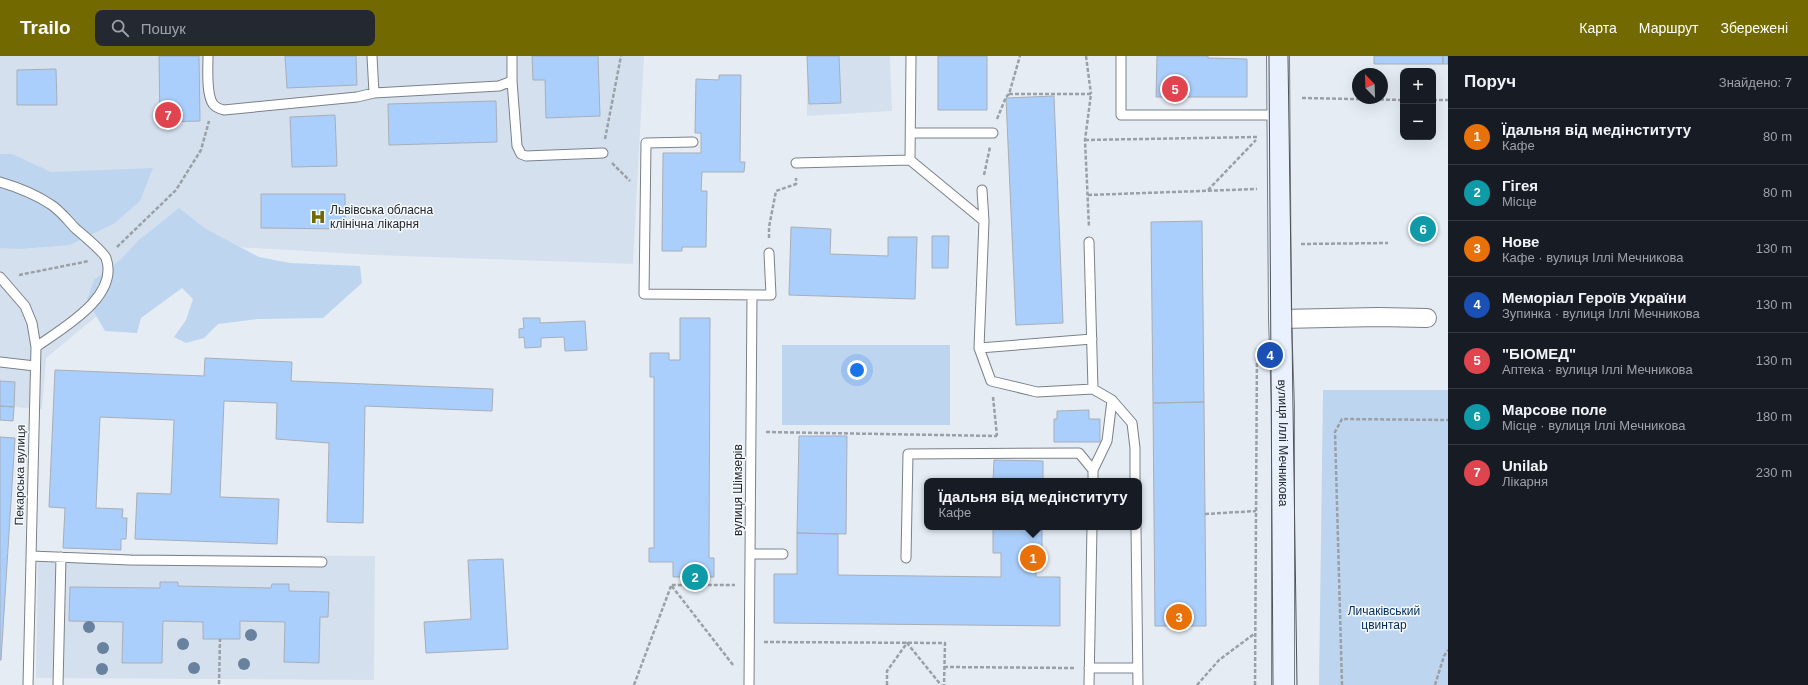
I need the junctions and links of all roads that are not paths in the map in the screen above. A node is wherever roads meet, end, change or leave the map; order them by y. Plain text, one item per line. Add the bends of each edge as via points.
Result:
1 (208, 56) edge
2 (372, 56) edge
3 (512, 56) edge
4 (911, 56) edge
5 (1121, 56) edge
6 (1278, 56) edge
7 (512, 81) junction
8 (374, 93) junction
9 (1268, 116) junction
10 (911, 133) junction
11 (993, 133) road end
12 (693, 142) dead end
13 (603, 154) road end
14 (910, 160) junction
15 (796, 163) road end
16 (0, 182) edge
17 (982, 190) dead end
18 (984, 221) junction
19 (1089, 242) road end
20 (769, 254) dead end
21 (1, 278) edge
22 (752, 295) junction
23 (1427, 318) dead end
24 (1280, 319) junction
25 (1092, 339) junction
26 (36, 347) junction
27 (979, 348) junction
28 (0, 362) edge
29 (35, 366) junction
30 (1093, 389) junction
31 (1112, 400) junction
32 (1093, 470) junction
33 (1093, 478) edge
34 (1135, 478) edge
35 (1092, 530) edge
36 (1136, 530) edge
37 (750, 554) junction
38 (783, 554) dead end
39 (31, 556) junction
40 (61, 557) junction
41 (906, 558) dead end
42 (322, 562) dead end
43 (1089, 668) junction
44 (1138, 668) junction
45 (28, 685) edge
46 (58, 685) edge
47 (749, 685) edge
48 (1089, 685) edge
49 (1138, 685) edge
50 (1283, 685) edge

1 - 8 lane via 209,93 213,105 224,110 357,97
2 - 8 lane
3 - 7 lane
4 - 10 lane
5 - 9 lane via 1121,115
6 - 9 main road, вулиця Іллі Мечникова
7 - 8 lane via 490,87
7 - 13 lane via 516,146 521,154
9 - 24 main road, вулиця Іллі Мечникова
10 - 11 lane
10 - 14 lane
12 - 22 lane via 646,142 644,294
14 - 15 lane
14 - 18 lane
16 - 26 lane via 51,204 106,257 109,273 100,295 78,318
17 - 18 lane
18 - 27 lane
19 - 25 lane
20 - 22 lane via 771,295
21 - 26 lane, Пекарська вулиця via 25,306 32,323
22 - 37 lane, вулиця Шімзерів
23 - 24 street
24 - 50 main road, вулиця Іллі Мечникова via 1283,406
25 - 27 lane
25 - 30 lane
26 - 29 lane, Пекарська вулиця
27 - 30 lane via 991,381 1038,392
28 - 29 lane
29 - 39 lane, Пекарська вулиця
30 - 31 lane
31 - 32 lane via 1107,441
31 - 34 lane via 1132,423
32 - 33 lane
32 - 41 lane via 1079,453 908,454
35 - 43 lane
36 - 44 lane
37 - 38 lane
37 - 47 lane, вулиця Шімзерів
39 - 40 lane
39 - 45 lane, Пекарська вулиця
40 - 42 lane
40 - 46 lane
43 - 44 lane
43 - 48 lane
44 - 49 lane

